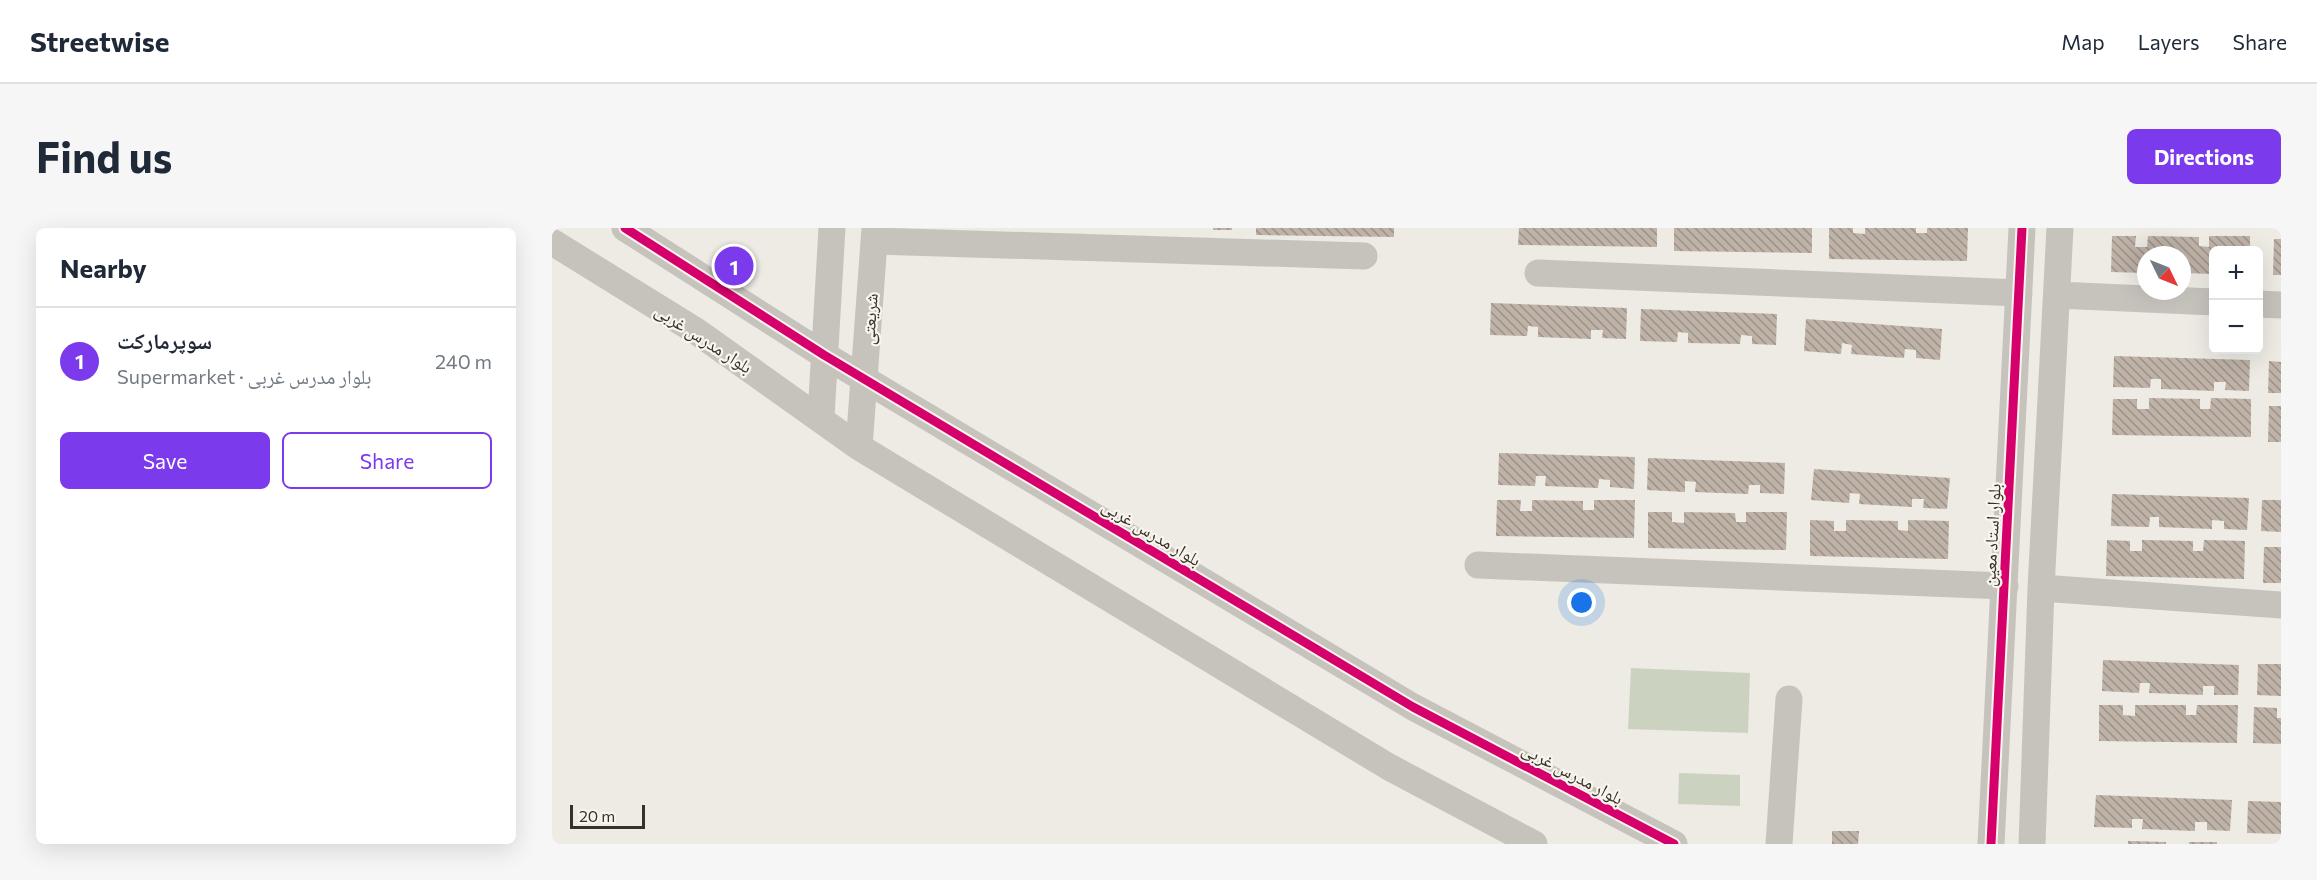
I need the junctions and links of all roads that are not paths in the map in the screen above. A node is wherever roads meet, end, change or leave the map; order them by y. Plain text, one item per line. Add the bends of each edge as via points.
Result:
1 (625, 228) edge
2 (832, 228) edge
3 (2022, 228) edge
4 (2060, 228) edge
5 (875, 235) edge
6 (552, 242) edge
7 (1364, 256) dead end
8 (1539, 273) dead end
9 (2019, 293) junction
10 (2056, 295) junction
11 (2209, 302) edge
12 (2263, 304) edge
13 (2281, 305) edge
14 (824, 355) junction
15 (864, 379) junction
16 (821, 417) junction
17 (859, 447) junction
18 (1478, 565) dead end
19 (2005, 586) junction
20 (2041, 588) junction
21 (2281, 604) edge
22 (1789, 699) dead end
23 (1534, 844) edge
24 (1674, 844) edge
25 (1779, 844) edge
26 (1991, 844) edge
27 (2032, 844) edge

1 - 14 street, بلوار مدرس غربی
2 - 14 street
3 - 9 street, بلوار استاد معین
4 - 10 street
5 - 7 street
5 - 15 street, شریعتی
6 - 16 street, بلوار مدرس غربی via 696,331
8 - 9 street
9 - 19 street, بلوار استاد معین
10 - 11 street
10 - 20 street
12 - 13 street
14 - 15 street, بلوار مدرس غربی
14 - 16 street
15 - 17 street, شریعتی
15 - 24 street, بلوار مدرس غربی via 1413,707
16 - 17 street, بلوار مدرس غربی
17 - 23 street, بلوار مدرس غربی via 1389,767
18 - 19 street
19 - 26 street, بلوار استاد معین
20 - 21 street
20 - 27 street
22 - 25 street

